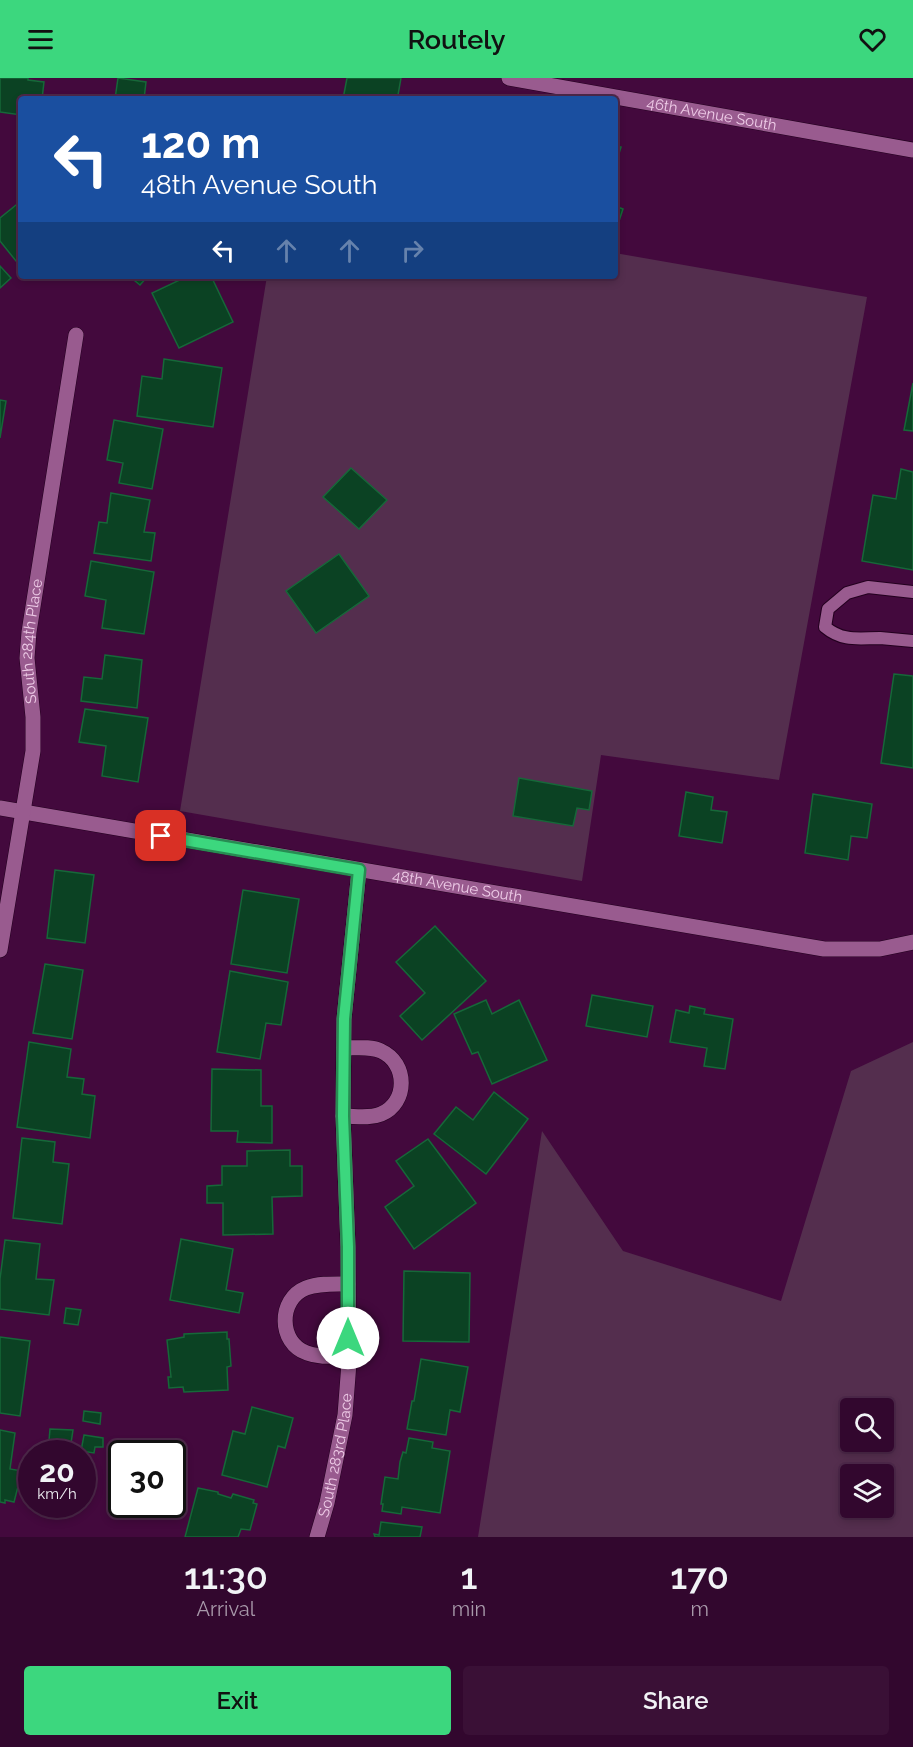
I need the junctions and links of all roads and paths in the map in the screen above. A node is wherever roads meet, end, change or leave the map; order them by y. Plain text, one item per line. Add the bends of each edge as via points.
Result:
1 (509, 78) edge
2 (610, 96) edge
3 (618, 97) edge
4 (913, 150) edge
5 (76, 335) dead end
6 (913, 592) edge
7 (913, 641) edge
8 (0, 808) edge
9 (23, 812) junction
10 (359, 870) junction
11 (913, 942) edge
12 (0, 950) edge
13 (344, 1048) junction
14 (343, 1116) junction
15 (348, 1284) junction
16 (348, 1356) junction
17 (316, 1537) edge

1 - 2 street, 46th Avenue South
3 - 4 street, 46th Avenue South
5 - 9 street, South 284th Place via 29,632 33,751
6 - 7 lane via 868,587 848,593 828,609 825,627 848,639
8 - 9 street, 48th Avenue South
9 - 10 street, 48th Avenue South
9 - 12 street, South 284th Place
10 - 11 street, 48th Avenue South via 824,949 880,949
10 - 13 street, South 283rd Place
13 - 14 street, South 283rd Place
13 - 14 street via 381,1051 400,1069 402,1082 392,1107 381,1114
14 - 15 street, South 283rd Place
15 - 16 street, South 283rd Place
15 - 16 street via 306,1288 295,1295 284,1320 286,1334 305,1353
16 - 17 street, South 283rd Place via 345,1415

